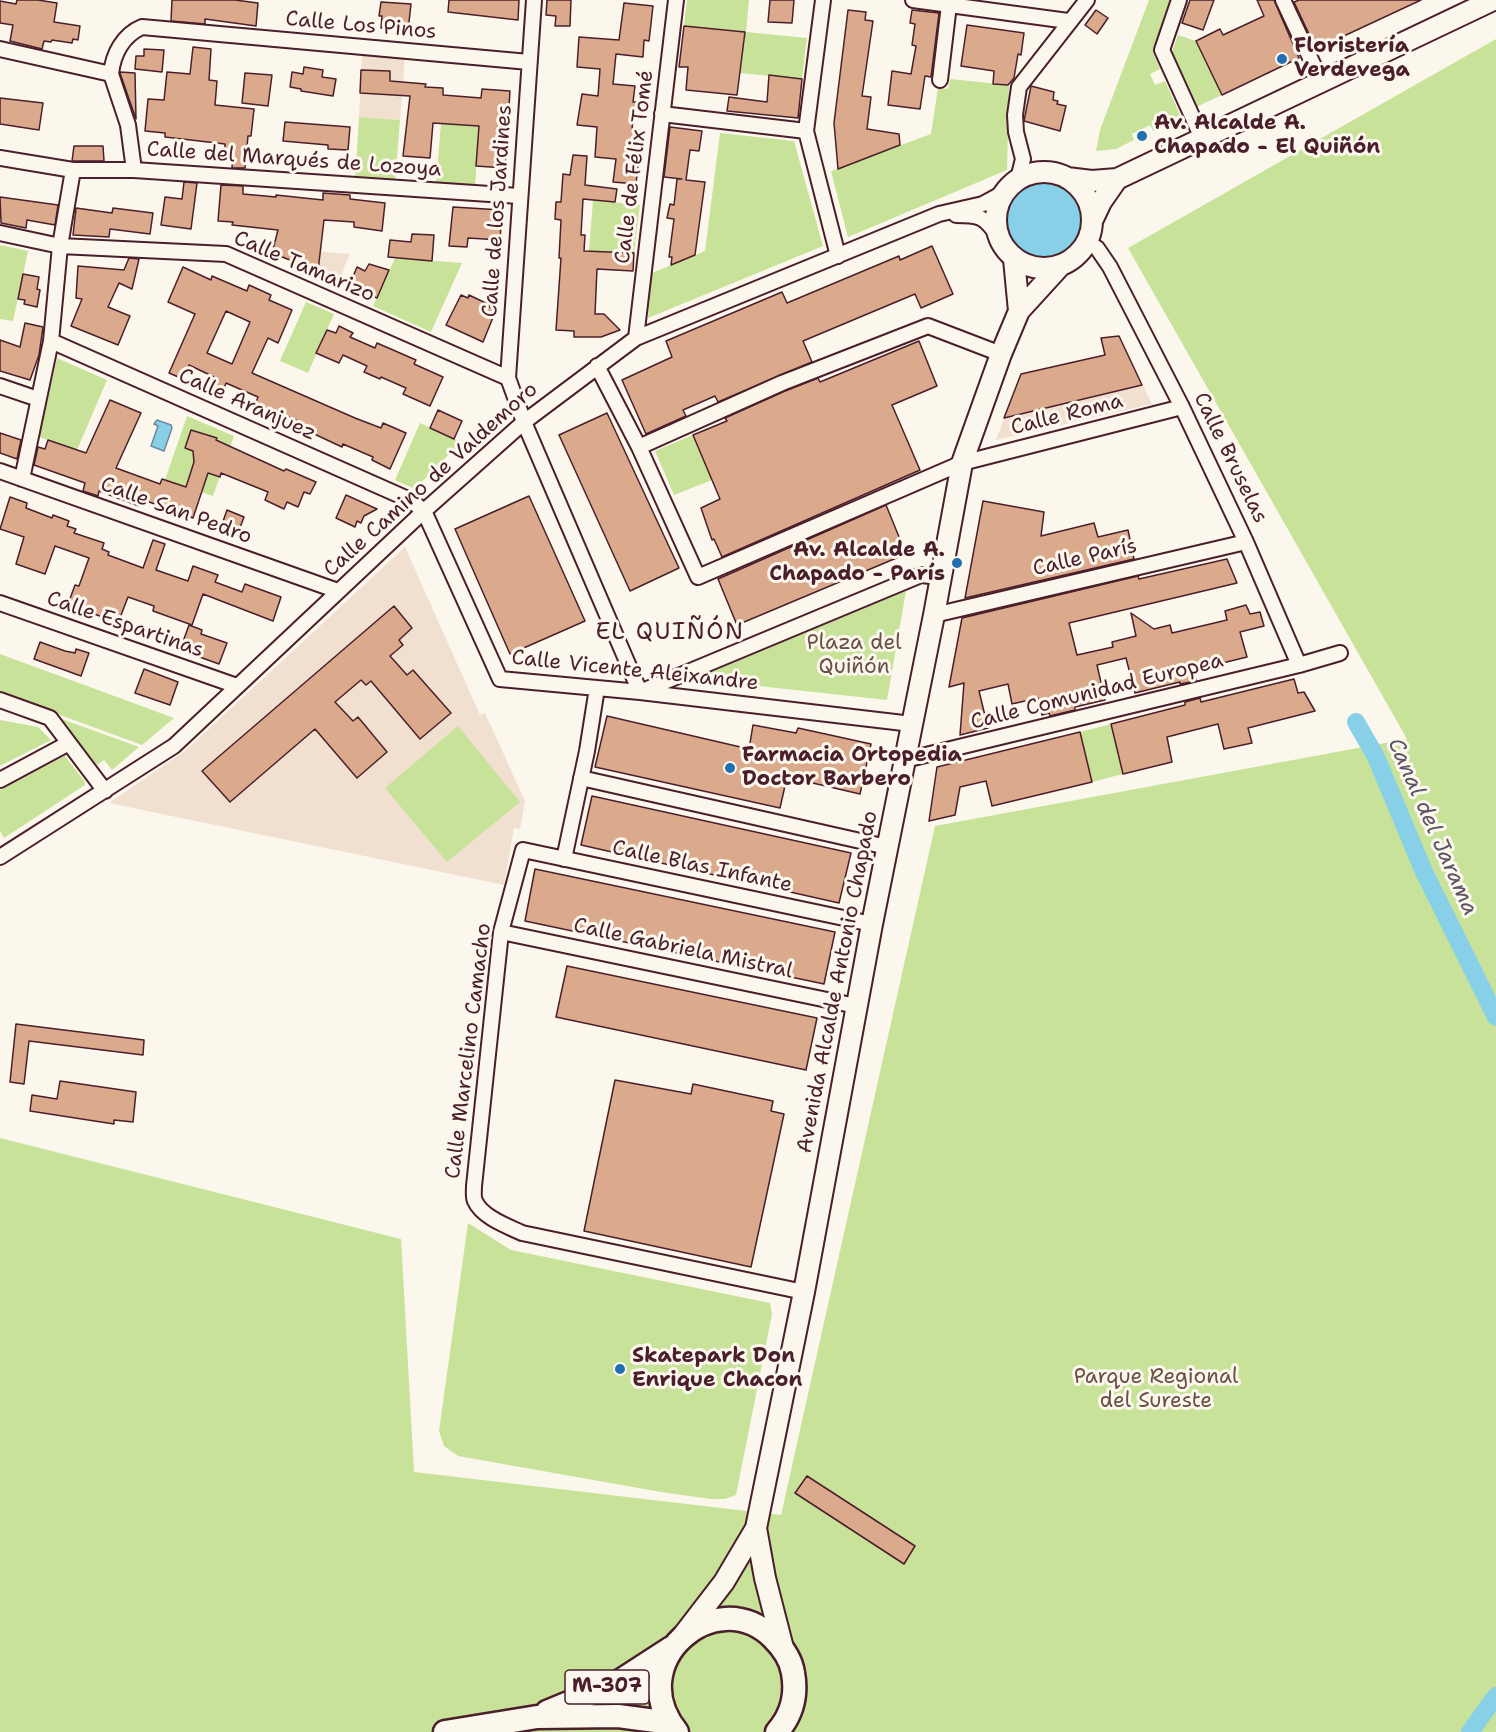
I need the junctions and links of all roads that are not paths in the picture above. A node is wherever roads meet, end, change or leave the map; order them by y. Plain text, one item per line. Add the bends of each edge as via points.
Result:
1 (534, 0) edge
2 (676, 0) edge
3 (823, 0) edge
4 (913, 0) edge
5 (1087, 0) edge
6 (1179, 0) edge
7 (1283, 0) edge
8 (1493, 0) edge
9 (949, 5) junction
10 (1068, 21) junction
11 (0, 49) edge
12 (529, 62) junction
13 (111, 74) junction
14 (940, 80) dead end
15 (1321, 81) junction
16 (662, 114) junction
17 (806, 131) junction
18 (1202, 138) junction
19 (0, 158) edge
20 (73, 170) junction
21 (134, 170) junction
22 (1067, 178) junction
23 (1117, 178) junction
24 (1011, 185) junction
25 (519, 196) junction
26 (939, 214) junction
27 (1092, 221) junction
28 (0, 233) edge
29 (997, 235) junction
30 (1087, 243) junction
31 (60, 246) junction
32 (838, 256) junction
33 (1014, 259) junction
34 (1061, 265) junction
35 (1019, 311) junction
36 (636, 338) junction
37 (51, 341) junction
38 (1001, 354) junction
39 (597, 366) junction
40 (508, 378) junction
41 (0, 386) edge
42 (38, 399) junction
43 (1182, 407) junction
44 (524, 422) junction
45 (639, 447) junction
46 (962, 464) junction
47 (0, 471) edge
48 (22, 479) junction
49 (424, 511) junction
50 (1246, 542) junction
51 (940, 577) junction
52 (338, 591) junction
53 (0, 603) edge
54 (934, 615) junction
55 (1340, 653) dead end
56 (1299, 665) junction
57 (237, 686) junction
58 (597, 688) junction
59 (640, 692) junction
60 (0, 700) edge
61 (912, 724) junction
62 (69, 743) junction
63 (905, 760) junction
64 (581, 778) junction
65 (0, 780) edge
66 (105, 791) junction
67 (887, 847) junction
68 (523, 850) joint
69 (0, 857) edge
70 (564, 859) junction
71 (872, 924) junction
72 (501, 932) junction
73 (856, 1006) junction
74 (804, 1292) junction
75 (756, 1528) junction
76 (677, 1642) junction
77 (783, 1648) junction
78 (537, 1717) junction
79 (673, 1727) edge
80 (445, 1732) edge
81 (777, 1732) edge

1 - 12 street, Calle de los Jardines
2 - 16 street, Calle de Félix Tomé
3 - 17 street
4 - 9 street
5 - 10 street
6 - 18 street via 1162,50
7 - 15 street
8 - 15 main road
9 - 10 street
9 - 14 street
10 - 24 street via 1019,87 1015,115 1023,159
11 - 13 street
12 - 13 street, Calle Los Pinos via 142,27 131,32 118,48
12 - 25 street, Calle de los Jardines
13 - 21 street, Calle del Marqués de Lozoya via 128,125
15 - 18 main road
16 - 17 street
16 - 36 street, Calle de Félix Tomé
17 - 32 street
18 - 23 main road
19 - 20 street
20 - 21 street
20 - 31 street
21 - 25 street, Calle del Marqués de Lozoya
22 - 23 main road
22 - 24 main road via 1042,172
22 - 27 main road via 1086,196
23 - 27 main road
24 - 26 street, Calle Camino de Valdemoro via 983,204
24 - 29 main road via 996,212
25 - 40 street, Calle de los Jardines
26 - 29 street, Calle Camino de Valdemoro via 986,219
26 - 32 street, Calle Camino de Valdemoro
27 - 30 main road
28 - 31 street, Calle Tamarizo
29 - 33 main road
30 - 34 main road via 1074,258
30 - 43 street, Calle Bruselas via 1097,248 1110,267
31 - 37 street
31 - 40 street, Calle Tamarizo via 226,254
32 - 36 street, Calle Camino de Valdemoro
33 - 34 main road via 1045,269
33 - 35 main road, Avenida Alcalde Antonio Chapado
34 - 35 main road, Avenida Alcalde Antonio Chapado
35 - 38 main road, Avenida Alcalde Antonio Chapado
36 - 39 street, Calle Camino de Valdemoro
37 - 42 street
37 - 49 street, Calle Aranjuez via 410,500
38 - 45 street via 928,326 782,383
38 - 46 main road, Avenida Alcalde Antonio Chapado
39 - 44 street, Calle Camino de Valdemoro
39 - 45 street
40 - 44 street, Calle de los Jardines
41 - 42 street
42 - 48 street
43 - 46 street, Calle Roma
43 - 50 street, Calle Bruselas
44 - 49 street, Calle Camino de Valdemoro
44 - 59 street, Calle de los Jardines
45 - 46 street, Calle Roma via 698,577
46 - 51 main road, Avenida Alcalde Antonio Chapado
47 - 48 street, Calle San Pedro
48 - 52 street, Calle San Pedro
49 - 52 street, Calle Camino de Valdemoro
49 - 58 street, Calle Vicente Aleixandre via 500,679
50 - 54 street, Calle París
50 - 56 street, Calle Bruselas
51 - 54 main road, Avenida Alcalde Antonio Chapado
51 - 59 street via 921,575
52 - 57 street, Calle Camino de Valdemoro
53 - 57 street, Calle Espartinas
54 - 61 main road, Avenida Alcalde Antonio Chapado
55 - 56 street
56 - 63 street, Calle Comunidad Europea
57 - 66 street, Calle Camino de Valdemoro via 174,746
58 - 59 street, Calle Vicente Aleixandre
58 - 64 street
59 - 61 street, Calle Vicente Aleixandre
60 - 62 street via 50,718
61 - 63 main road, Avenida Alcalde Antonio Chapado
62 - 65 street
62 - 66 street
63 - 67 main road, Avenida Alcalde Antonio Chapado
64 - 67 street
64 - 70 street
66 - 69 street, Calle Camino de Valdemoro
67 - 71 main road, Avenida Alcalde Antonio Chapado
68 - 70 street, Calle Blas Infante
68 - 72 street, Calle Marcelino Camacho
70 - 71 street, Calle Blas Infante
71 - 73 main road, Avenida Alcalde Antonio Chapado
72 - 73 street, Calle Gabriela Mistral
72 - 74 street, Calle Marcelino Camacho via 474,1186 474,1199 482,1209 522,1233
73 - 74 main road, Avenida Alcalde Antonio Chapado
74 - 75 main road, Avenida Alcalde Antonio Chapado
75 - 76 main road via 724,1582
75 - 77 main road
76 - 77 main road, M-307 via 702,1624 724,1619 747,1622 767,1632
76 - 78 main road, M-307 via 617,1683
76 - 79 main road, M-307 via 663,1666 659,1685 662,1705
77 - 81 main road, M-307 via 792,1666 795,1686 792,1706
78 - 79 main road, M-307 via 618,1716
78 - 80 main road, M-307

